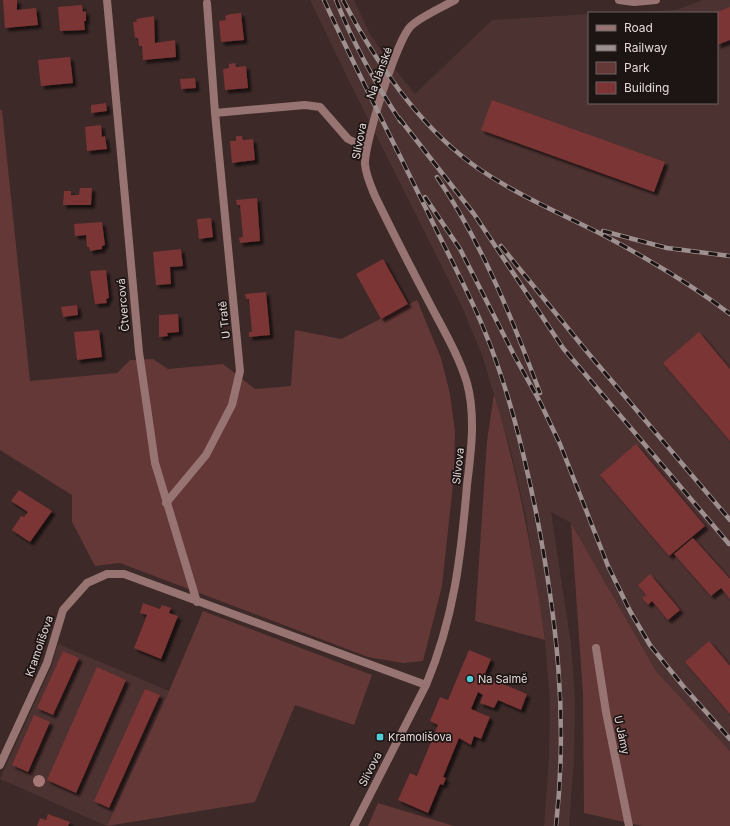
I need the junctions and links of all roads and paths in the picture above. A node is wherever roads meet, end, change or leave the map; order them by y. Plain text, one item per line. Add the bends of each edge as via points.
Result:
1 (107, 0) edge
2 (455, 0) edge
3 (619, 0) edge
4 (656, 0) edge
5 (207, 3) dead end
6 (377, 110) joint
7 (215, 113) junction
8 (367, 148) junction
9 (166, 503) junction
10 (197, 602) junction
11 (596, 648) dead end
12 (426, 685) junction
13 (0, 766) edge
14 (354, 826) edge
15 (629, 826) edge

1 - 9 street, Čtvercová via 139,352 155,463
2 - 6 street, Na Jánské via 410,26 393,60
3 - 4 street
5 - 7 street, U Tratě
6 - 8 street, Slívova
7 - 8 street via 305,105 320,107 348,139
7 - 9 street, U Tratě via 240,371 232,405 206,455
8 - 12 street, Slívova via 365,163 368,180 456,354 467,384 471,414 472,440 458,570 447,627
9 - 10 street, Čtvercová
10 - 12 street, Kramolišova
10 - 13 street, Kramolišova via 124,574 107,574 87,583 63,610 47,663
11 - 15 street, U Jámy
12 - 14 street, Slívova

